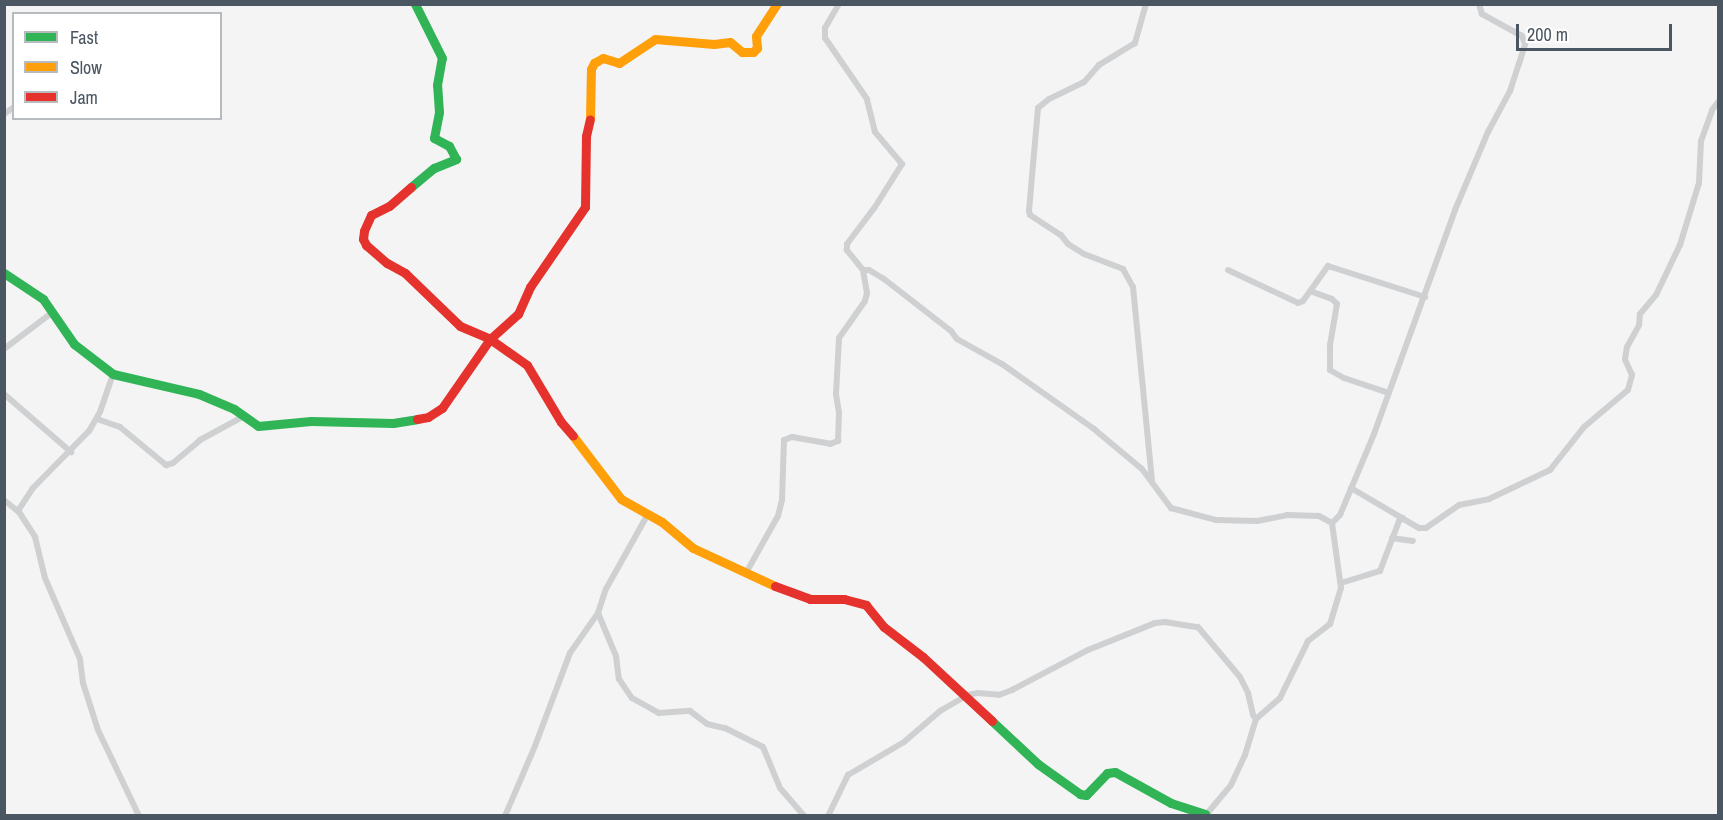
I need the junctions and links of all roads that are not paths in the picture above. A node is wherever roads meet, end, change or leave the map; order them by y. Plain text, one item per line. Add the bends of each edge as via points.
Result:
1 (415, 4) edge
2 (777, 4) edge
3 (839, 4) edge
4 (1146, 4) edge
5 (1479, 4) edge
6 (1719, 102) edge
7 (863, 270) junction
8 (1228, 270) dead end
9 (4, 273) edge
10 (1310, 291) junction
11 (1425, 297) junction
12 (53, 312) junction
13 (490, 339) junction
14 (4, 349) edge
15 (113, 374) junction
16 (1389, 393) junction
17 (4, 394) edge
18 (244, 416) junction
19 (97, 419) junction
20 (71, 452) junction
21 (1152, 480) junction
22 (1351, 488) junction
23 (4, 501) edge
24 (18, 511) junction
25 (648, 514) junction
26 (1403, 518) junction
27 (1332, 523) junction
28 (1392, 538) junction
29 (1413, 542) dead end
30 (746, 573) junction
31 (1341, 583) junction
32 (598, 613) junction
33 (965, 696) junction
34 (1256, 719) junction
35 (1205, 815) edge
36 (139, 816) edge
37 (505, 816) edge
38 (804, 816) edge
39 (828, 816) edge

1 - 13 street via 442,58 434,138 449,146 456,159 434,168 389,206 371,215 365,223 363,239 460,326
2 - 13 street via 756,36 757,48 752,52 742,52 730,42 655,39 619,63 603,58 594,63 586,136 585,207 534,281 518,314
3 - 7 street via 825,28 825,38 867,99 875,132 902,164 847,244 847,250
4 - 21 street via 1135,43 1099,65 1084,82 1038,108 1029,211 1084,254 1123,269 1133,287
5 - 11 street via 1482,14 1521,34 1524,48 1510,91 1455,210
6 - 26 street via 1712,110 1701,141 1698,186 1680,245 1656,295 1640,314 1639,325 1627,347 1625,359 1632,375 1628,390 1583,428 1550,470 1489,499 1459,505 1426,528
7 - 21 street via 884,279 957,339 1002,364 1081,419
7 - 30 street via 866,298 839,338 838,441 830,444 792,437 784,440 778,516
8 - 10 street via 1298,303
9 - 12 street via 43,299
10 - 11 street via 1329,266
10 - 16 street via 1337,304 1330,370
11 - 16 street
12 - 14 street
12 - 15 street via 81,351
13 - 18 street via 442,408 428,417 393,423 311,421 260,427
13 - 25 street via 528,364 561,422 612,489 621,499
15 - 18 street via 199,394
15 - 19 street
16 - 22 street
17 - 20 street
18 - 19 street via 200,440 166,465 120,427
19 - 20 street
20 - 24 street via 33,488
21 - 27 street via 1168,507 1197,516 1242,522 1287,515 1319,516
22 - 26 street
22 - 27 street via 1340,515
23 - 24 street
24 - 36 street via 35,537 45,579 80,659 98,730
25 - 30 street via 693,548
25 - 32 street via 606,589
26 - 28 street
27 - 31 street
28 - 29 street
28 - 31 street via 1380,571
30 - 33 street via 802,597 844,599 866,605 884,627
31 - 34 street via 1330,624 1308,641 1280,698
32 - 37 street via 570,653
32 - 38 street via 616,656 619,679 633,698 659,713 690,711 707,724 763,747 780,788
33 - 34 street via 999,695 1096,646 1167,622 1198,627 1240,676
33 - 35 street via 1038,764 1080,794 1086,795 1107,773 1115,772 1171,803
33 - 39 street via 940,711 904,742 848,775
34 - 35 street via 1231,785

